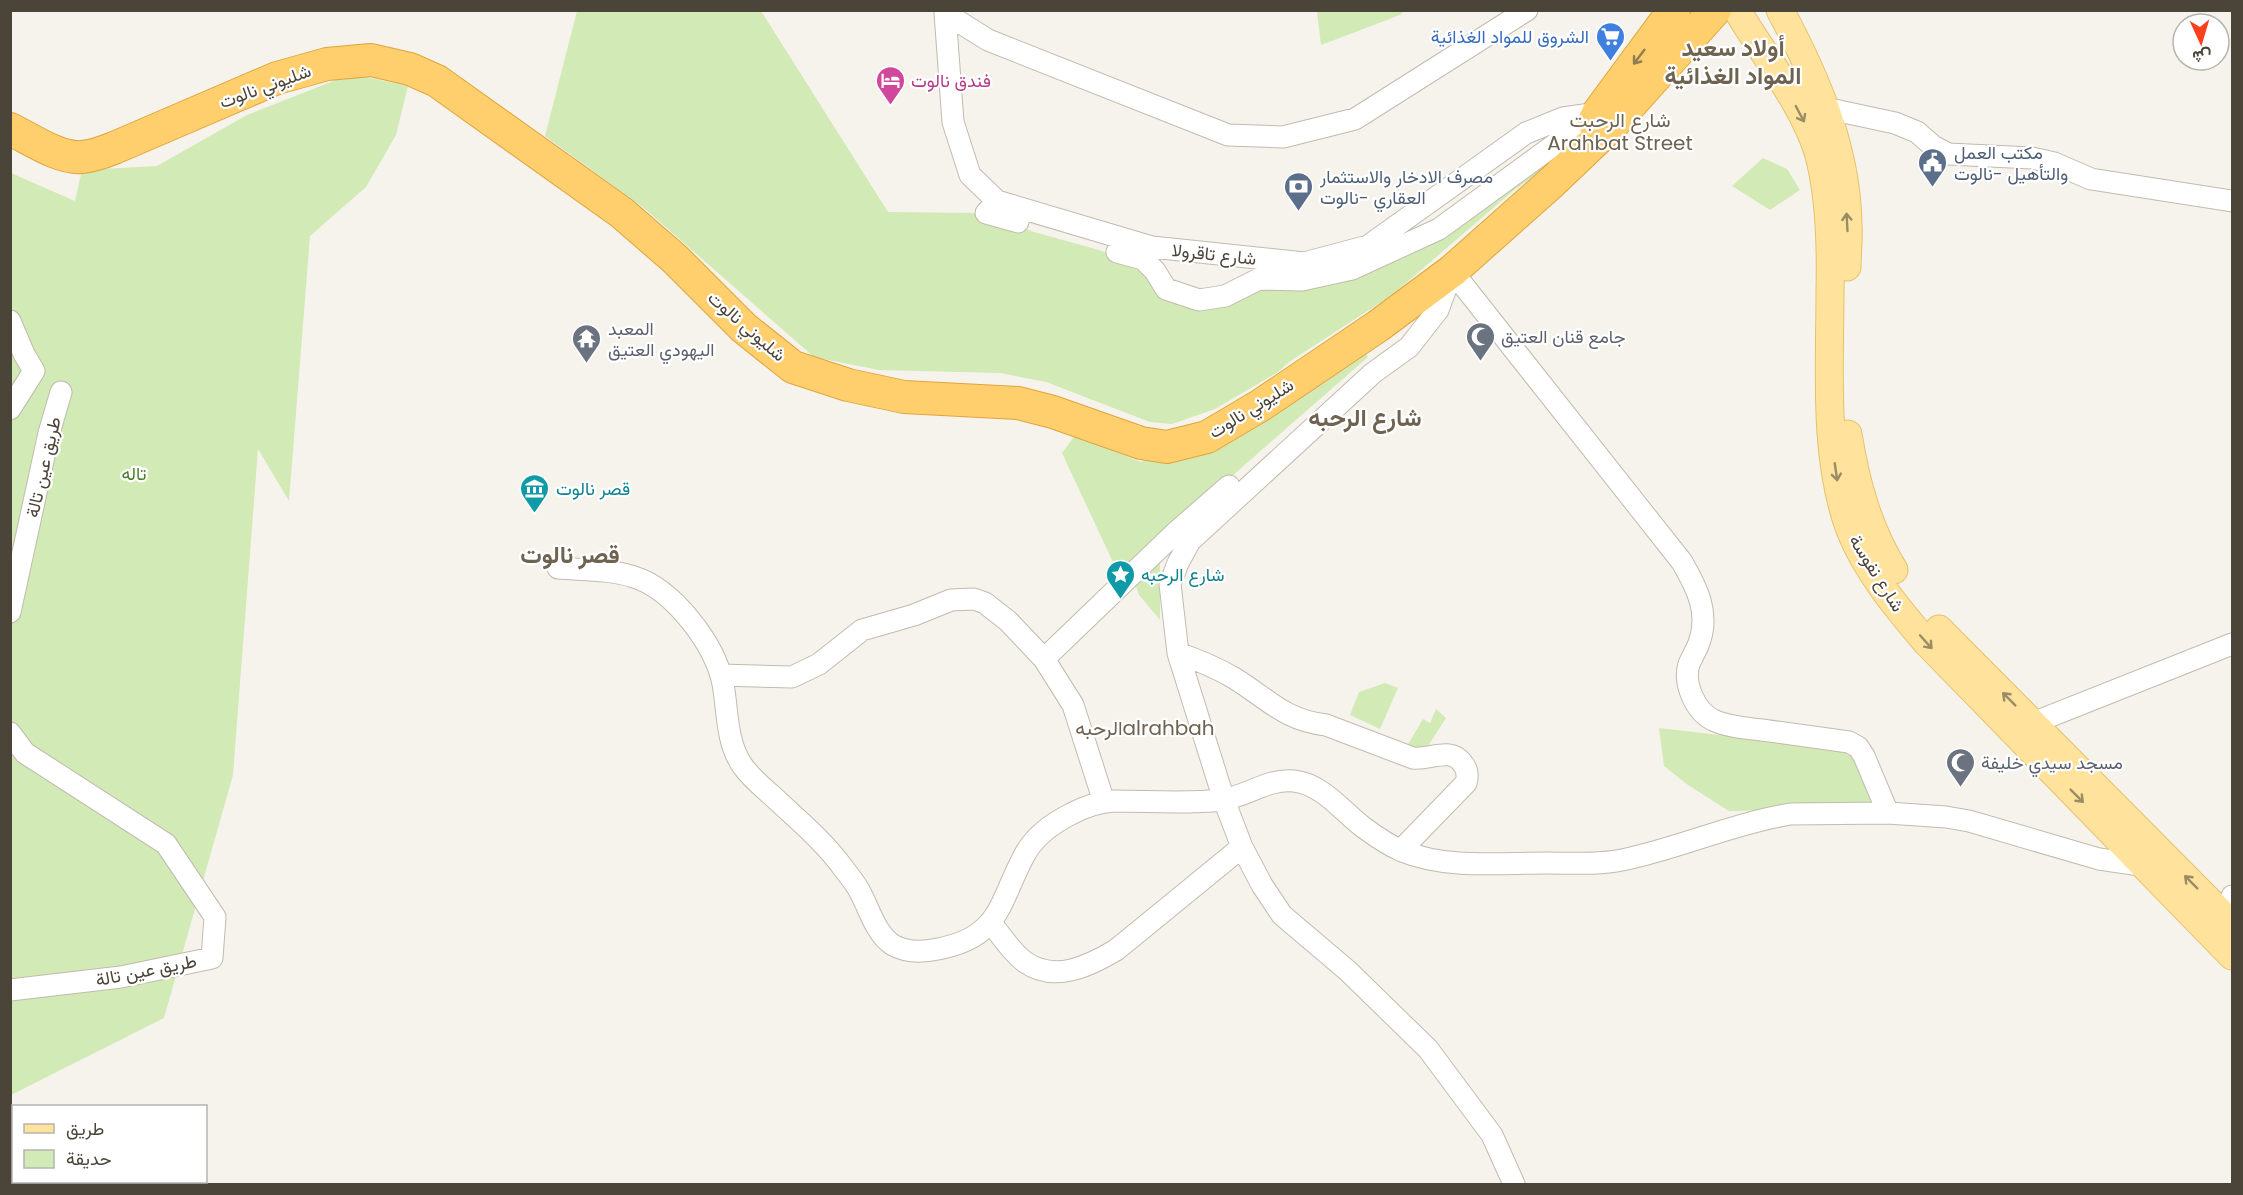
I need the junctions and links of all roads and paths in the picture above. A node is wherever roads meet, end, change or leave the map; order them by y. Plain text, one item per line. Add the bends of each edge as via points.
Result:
1 (1527, 10) edge
2 (1674, 10) edge
3 (1716, 10) edge
4 (1737, 10) edge
5 (1780, 10) edge
6 (945, 12) edge
7 (1825, 108) junction
8 (1598, 113) junction
9 (10, 129) edge
10 (1581, 154) junction
11 (997, 201) junction
12 (2232, 201) edge
13 (1452, 272) junction
14 (10, 321) edge
15 (1399, 356) junction
16 (61, 392) dead end
17 (10, 409) edge
18 (558, 568) dead end
19 (10, 612) edge
20 (2232, 644) edge
21 (1178, 653) junction
22 (1044, 659) junction
23 (721, 675) junction
24 (2033, 723) junction
25 (10, 733) edge
26 (1224, 800) junction
27 (1104, 802) junction
28 (1888, 813) junction
29 (1242, 847) junction
30 (1401, 850) junction
31 (2146, 866) junction
32 (2231, 913) edge
33 (991, 923) junction
34 (2232, 956) edge
35 (10, 990) edge
36 (1514, 1185) edge

1 - 6 street via 1355,119 1283,137 1228,135 988,40
2 -> 8 highway
3 - 10 highway
4 -> 31 main road, شارع نفوسة via 1781,79 1818,153 1830,241 1831,407 1836,476 1850,531 1890,599 1926,642
5 - 7 main road, شارع نفوسة via 1807,60
6 - 11 street, شارع تاقرولا via 953,122 970,175
7 - 12 street via 1895,123 1917,132 1948,154 2032,158 2091,179
24 -> 7 main road, شارع نفوسة via 1937,627 1904,587 1880,547 1866,512 1854,470 1842,365 1848,225 1841,159
8 - 10 highway
8 - 11 street, شارع تاقرولا via 1563,118 1526,134 1368,246 1304,263 1152,248
8 - 11 street via 1431,232 1352,269 1302,280 1259,279 1225,296 1199,300 1166,289 1143,259 986,213
9 - 13 highway, شليوني نالوت via 60,153 80,158 114,148 277,78 327,64 371,60 410,69 437,81 622,213 744,328 794,367 848,385 904,397 1018,403 1141,443 1167,447 1207,437 1262,405
10 - 13 highway, شليوني نالوت
13 - 15 street via 1438,310
13 - 28 street via 1682,562 1702,607 1704,626 1689,666 1688,685 1698,707 1712,719 1733,726 1848,742 1858,747
14 - 17 street via 34,371
15 - 21 street via 1373,373 1190,541 1170,584
15 - 22 street via 1367,364 1175,533
16 - 19 street, طريق عين تالة
18 - 23 street via 629,575 645,581 693,621
20 - 24 street
21 - 26 street
21 - 30 street via 1232,677 1290,716 1326,724 1413,758 1448,754 1462,761 1468,776 1466,783
22 - 23 street via 986,603 963,598 862,630 819,664 792,677
22 - 27 street via 1073,705
23 - 33 street via 726,720 742,765 832,853 861,893 881,933 893,945 908,951 956,946
32 -> 24 main road, شارع نفوسة
25 - 35 street, طريق عين تالة via 25,753 166,844 215,917 212,958 121,978
26 - 27 street
26 - 29 street
26 - 30 street via 1275,782 1307,783 1371,833
27 - 33 street via 1081,809 1044,831 1027,850 1005,902
28 - 30 street via 1790,814 1620,861 1452,863
28 - 31 street via 1969,821 2080,855
29 - 33 street via 1116,950 1068,971 1052,972 1023,961
29 - 36 street via 1282,915 1348,971 1428,1049 1492,1135
31 - 34 main road, شارع نفوسة

